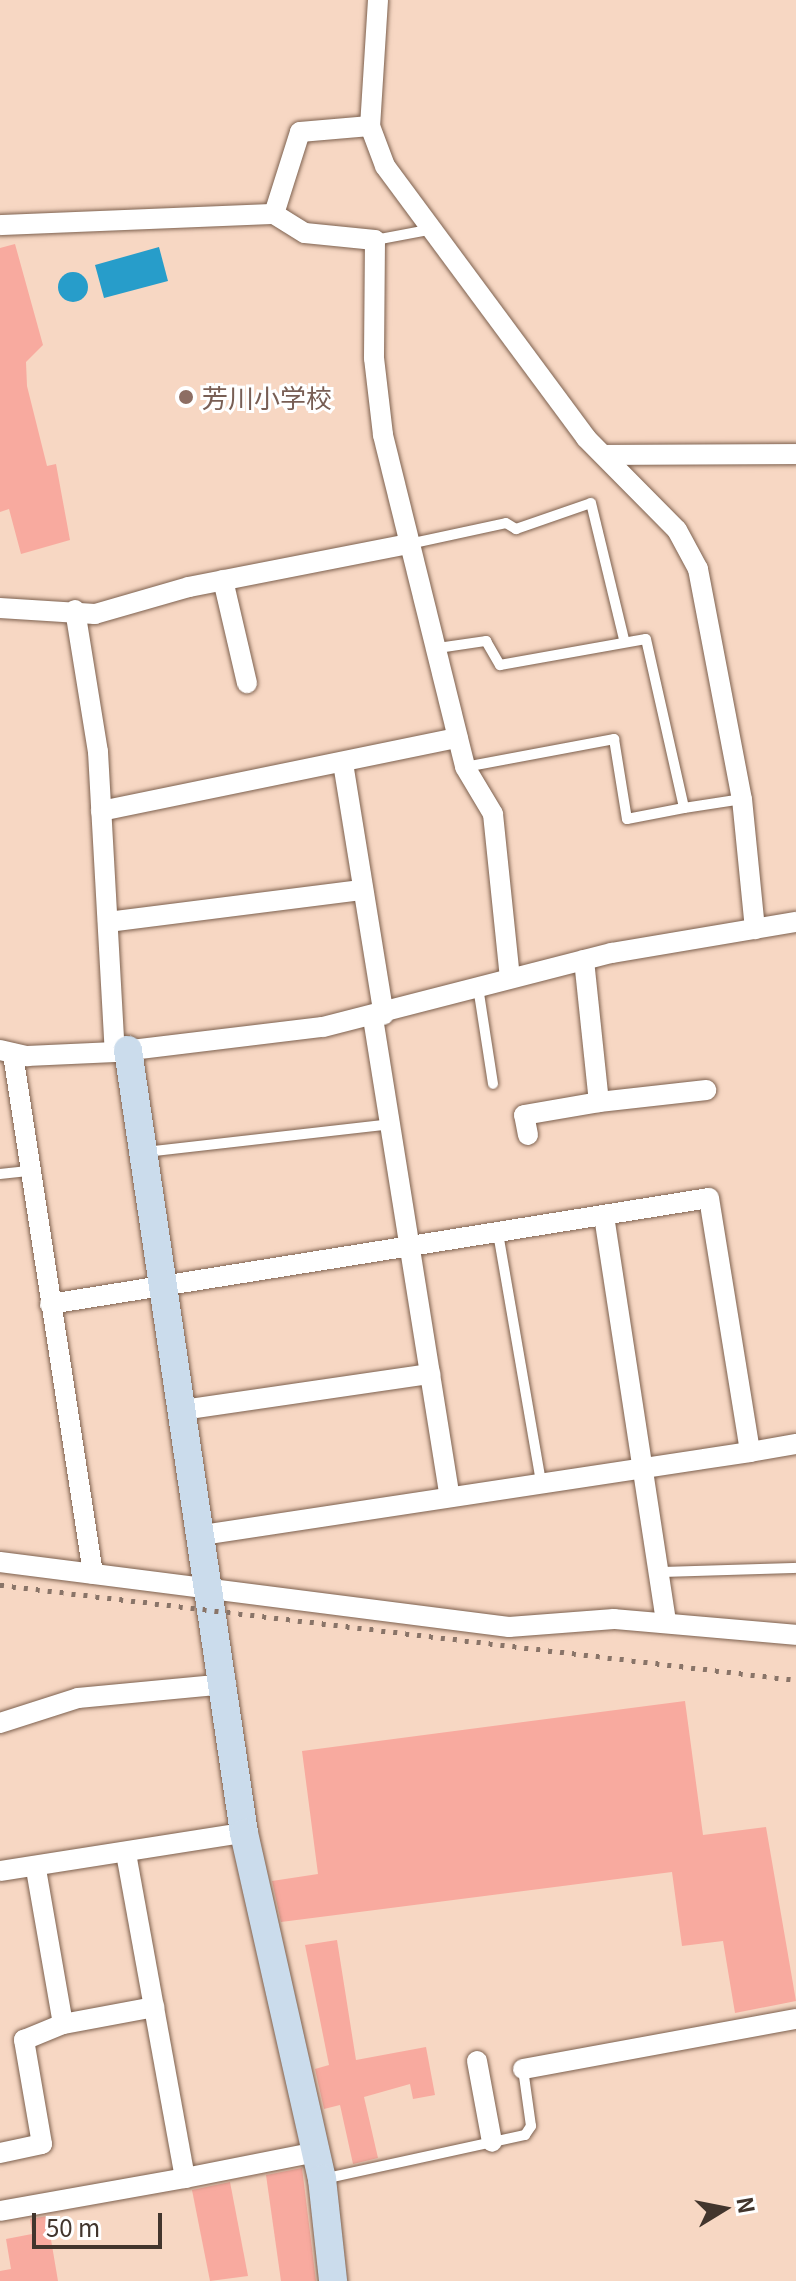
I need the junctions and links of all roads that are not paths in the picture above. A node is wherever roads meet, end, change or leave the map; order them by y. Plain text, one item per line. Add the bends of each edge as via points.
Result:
1 (378, 0) edge
2 (370, 126) junction
3 (274, 214) junction
4 (0, 225) edge
5 (428, 230) junction
6 (375, 240) junction
7 (796, 454) edge
8 (604, 455) junction
9 (409, 544) junction
10 (223, 580) junction
11 (0, 608) edge
12 (75, 610) junction
13 (624, 639) junction
14 (438, 648) junction
15 (247, 683) dead end
16 (458, 738) junction
17 (343, 763) junction
18 (465, 767) junction
19 (742, 799) junction
20 (684, 808) junction
21 (101, 811) junction
22 (363, 890) junction
23 (108, 922) junction
24 (796, 922) edge
25 (755, 929) junction
26 (584, 960) junction
27 (510, 978) junction
28 (478, 987) junction
29 (379, 1017) junction
30 (122, 1051) junction
31 (6, 1052) edge
32 (493, 1084) dead end
33 (706, 1090) dead end
34 (599, 1102) junction
35 (391, 1124) junction
36 (528, 1135) dead end
37 (142, 1152) junction
38 (28, 1171) junction
39 (0, 1174) edge
40 (604, 1216) junction
41 (498, 1233) junction
42 (411, 1248) junction
43 (165, 1287) junction
44 (50, 1304) junction
45 (430, 1374) junction
46 (183, 1410) junction
47 (796, 1444) edge
48 (750, 1452) junction
49 (644, 1467) junction
50 (541, 1482) junction
51 (450, 1497) junction
52 (203, 1535) junction
53 (0, 1562) edge
54 (796, 1568) edge
55 (659, 1572) junction
56 (93, 1574) junction
57 (212, 1588) junction
58 (666, 1622) junction
59 (796, 1635) edge
60 (226, 1684) junction
61 (0, 1723) edge
62 (244, 1833) junction
63 (126, 1853) junction
64 (36, 1870) junction
65 (0, 1871) edge
66 (154, 2007) junction
67 (796, 2019) edge
68 (63, 2024) junction
69 (477, 2061) dead end
70 (523, 2069) joint
71 (492, 2142) junction
72 (0, 2153) edge
73 (319, 2166) junction
74 (185, 2178) junction
75 (0, 2211) edge
76 (333, 2281) edge

1 - 2 street
2 - 3 street via 300,132
2 - 5 street via 385,166 414,199
3 - 4 street
3 - 6 street via 305,233
5 - 6 lane
5 - 8 street
6 - 9 street via 374,358
7 - 8 street
8 - 19 street via 677,530 698,569
9 - 10 street
9 - 13 lane via 506,523 516,529 591,503
9 - 14 street
10 - 12 street via 95,614
10 - 15 street
11 - 12 street
12 - 21 street
13 - 14 lane via 500,665 486,641
13 - 20 lane via 646,639
14 - 16 street
16 - 17 street
16 - 18 street
17 - 21 street
17 - 22 street
18 - 20 lane via 614,739 627,819
18 - 27 street via 493,814
19 - 20 lane
19 - 25 street
21 - 23 street
22 - 23 street
22 - 29 street
23 - 30 street
24 - 25 street
25 - 26 street
26 - 27 street
26 - 34 street
27 - 28 street
28 - 29 street
28 - 32 lane
29 - 30 street
29 - 35 street
30 - 31 street
30 - 37 street
31 - 38 street
33 - 34 street
34 - 36 street via 524,1115
35 - 37 lane
35 - 42 street
37 - 43 street
38 - 39 lane
38 - 44 street
40 - 41 street
40 - 48 street via 709,1198
40 - 49 street
41 - 42 street
41 - 50 lane
42 - 43 street
42 - 45 street
43 - 44 street
43 - 46 street
44 - 56 street
45 - 46 street
45 - 51 street
46 - 52 street
47 - 48 street
48 - 49 street
49 - 50 street
49 - 55 street
50 - 51 street
51 - 52 street
52 - 57 street
53 - 56 street
54 - 55 lane
55 - 58 street
56 - 57 street
57 - 58 street via 509,1627
57 - 60 street
58 - 59 street
60 - 61 street via 78,1698
60 - 62 street
62 - 63 street
62 - 73 street
63 - 64 street
63 - 66 street
64 - 65 street
64 - 68 street
66 - 68 street
66 - 74 street
67 - 70 street
68 - 72 street via 24,2040 42,2144
69 - 71 street
70 - 71 lane via 531,2126 525,2135
71 - 73 lane
73 - 74 street
73 - 76 street
74 - 75 street

